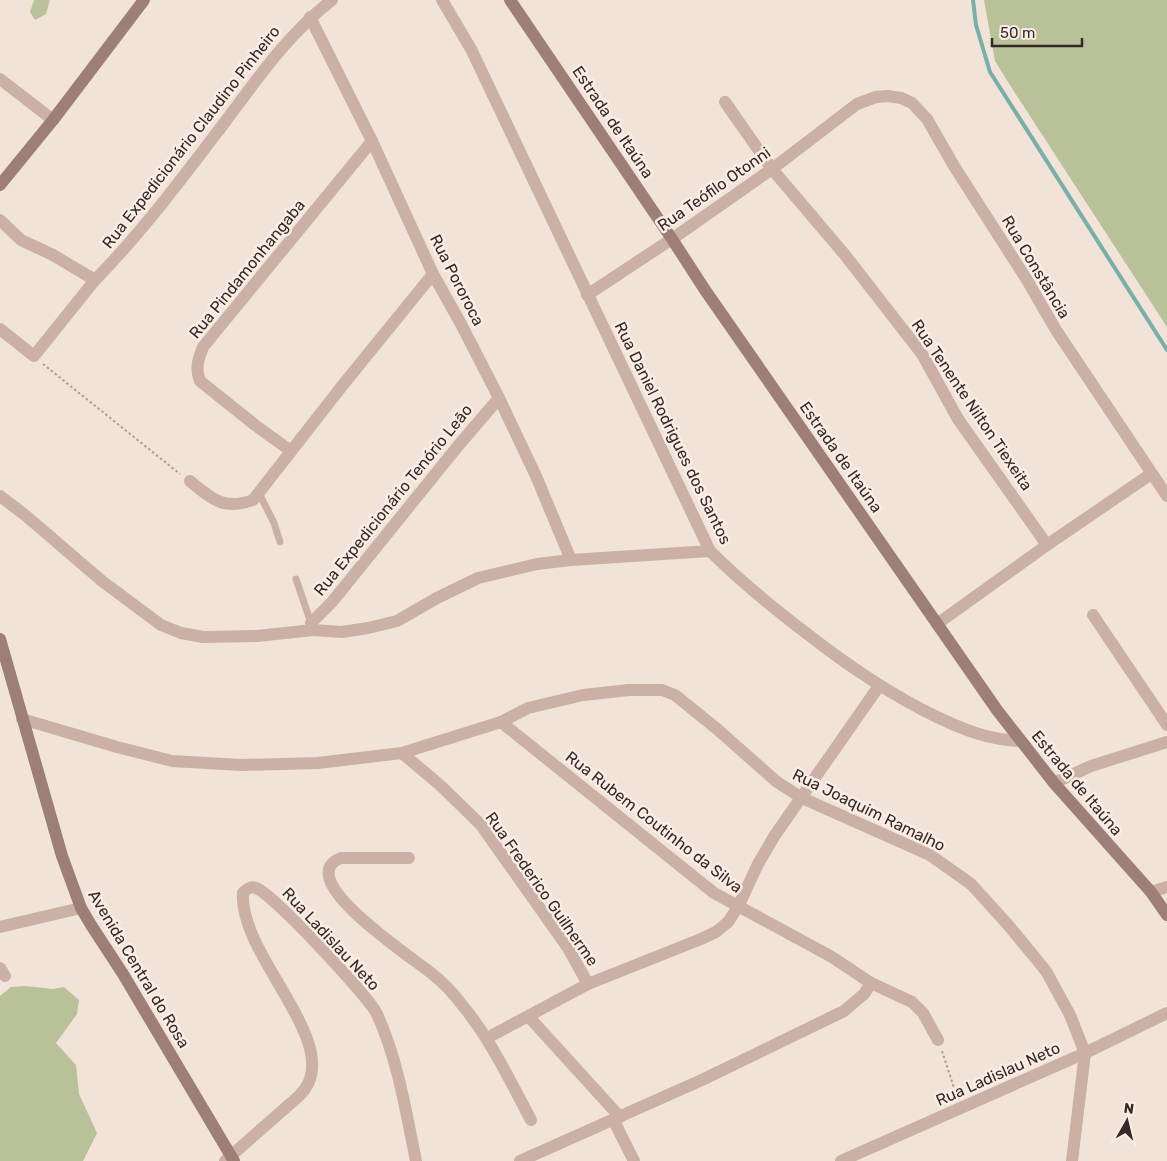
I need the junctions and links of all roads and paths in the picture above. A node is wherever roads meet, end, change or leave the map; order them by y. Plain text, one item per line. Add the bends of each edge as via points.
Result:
1 (144, 0) edge
2 (332, 0) edge
3 (442, 0) edge
4 (510, 0) edge
5 (310, 17) junction
6 (0, 79) edge
7 (725, 102) dead end
8 (857, 104) joint
9 (53, 120) junction
10 (372, 141) junction
11 (772, 169) junction
12 (0, 185) edge
13 (0, 220) edge
14 (672, 239) junction
15 (433, 274) junction
16 (95, 280) junction
17 (587, 295) junction
18 (0, 329) edge
19 (34, 356) junction
20 (499, 398) junction
21 (291, 451) junction
22 (1151, 474) junction
23 (190, 481) joint
24 (259, 493) junction
25 (0, 496) edge
26 (1167, 496) edge
27 (280, 542) dead end
28 (1047, 545) junction
29 (710, 552) junction
30 (571, 560) junction
31 (296, 579) dead end
32 (1092, 615) dead end
33 (937, 624) junction
34 (312, 627) junction
35 (0, 639) edge
36 (879, 686) junction
37 (22, 719) junction
38 (501, 722) junction
39 (1167, 726) edge
40 (1020, 741) junction
41 (1167, 742) edge
42 (402, 753) junction
43 (1054, 783) junction
44 (802, 798) junction
45 (409, 858) dead end
46 (1167, 887) edge
47 (1151, 892) junction
48 (738, 907) junction
49 (81, 908) junction
50 (1167, 915) edge
51 (0, 927) edge
52 (871, 983) junction
53 (588, 984) junction
54 (1167, 1013) edge
55 (529, 1016) junction
56 (487, 1038) junction
57 (938, 1040) joint
58 (1085, 1053) junction
59 (961, 1108) junction
60 (617, 1119) junction
61 (531, 1120) dead end
62 (230, 1159) edge
63 (416, 1161) edge
64 (520, 1161) edge
65 (634, 1161) edge
66 (841, 1161) edge
67 (1072, 1161) edge

1 - 9 street
2 - 5 street, Rua Expedicionário Claudino Pinheiro
3 - 17 street, Rua Daniel Rodrigues dos Santos via 471,49
4 - 14 street, Estrada de Itaúna
5 - 10 street, Rua Pororoca
5 - 16 street, Rua Expedicionário Claudino Pinheiro via 261,73 147,224
6 - 9 street
7 - 11 street, Rua Tenente Nilton Tiexeita
8 - 11 street, Rua Teófilo Otonni
8 - 22 street, Rua Constância via 876,97 901,98 912,103 927,119 1056,330
9 - 12 street
10 - 15 street, Rua Pororoca
10 - 21 street, Rua Pindamonhangaba via 204,347 198,360 196,372 200,381
11 - 14 street, Rua Teófilo Otonni
11 - 28 street, Rua Tenente Nilton Tiexeita via 845,255 922,354 958,418
13 - 16 street via 21,240
14 - 17 street, Rua Teófilo Otonni
14 - 33 street, Estrada de Itaúna
15 - 20 street, Rua Pororoca
15 - 21 street
16 - 19 street, Rua Expedicionário Claudino Pinheiro
17 - 29 street, Rua Daniel Rodrigues dos Santos
18 - 19 street
19 - 23 path
20 - 30 street, Rua Pororoca
20 - 34 street, Rua Expedicionário Tenório Leão
21 - 24 street
22 - 26 street, Rua Constância
22 - 28 street
23 - 24 street via 221,503 233,505 253,500
24 - 27 lane
25 - 34 street via 102,581 161,625 203,637 257,636
28 - 33 street
29 - 30 street
29 - 36 street, Rua Daniel Rodrigues dos Santos via 784,616
30 - 34 street via 537,564 478,578 397,621 342,632
31 - 34 lane
32 - 39 street
33 - 40 street, Estrada de Itaúna
35 - 37 street, Avenida Central do Rosa
36 - 40 street, Rua Daniel Rodrigues dos Santos via 970,732
36 - 44 street
37 - 42 street, Rua Joaquim Ramalho via 172,761 240,765 318,763
37 - 49 street, Avenida Central do Rosa via 62,856
38 - 42 street, Rua Joaquim Ramalho
38 - 44 street, Rua Joaquim Ramalho via 528,708 583,695 662,690 675,695 777,782
38 - 48 street, Rua Rubem Coutinho da Silva via 714,893
40 - 43 street, Estrada de Itaúna
41 - 43 street via 1090,766
42 - 53 street, Rua Frederico Guilherme via 481,825 568,948
43 - 47 street, Estrada de Itaúna
44 - 48 street via 775,835
44 - 58 street, Rua Joaquim Ramalho via 930,855 971,884 1046,971 1070,1015
45 - 56 street via 341,858 330,865 330,881 348,906 375,931 434,975 463,1005
46 - 47 street
47 - 50 street, Estrada de Itaúna
48 - 52 street, Rua Rubem Coutinho da Silva via 832,957
48 - 53 street via 716,932
49 - 51 street
49 - 62 street, Avenida Central do Rosa via 124,974
52 - 57 street, Rua Rubem Coutinho da Silva via 912,1002 923,1013
52 - 60 street via 864,994 844,1011
53 - 55 street
54 - 58 street, Rua Ladislau Neto
55 - 56 street
55 - 60 street
56 - 61 street
57 - 59 path
58 - 59 street, Rua Ladislau Neto
58 - 67 street, Rua Joaquim Ramalho
59 - 66 street, Rua Ladislau Neto
60 - 64 street
60 - 65 street
62 - 63 street, Rua Ladislau Neto via 299,1096 311,1073 310,1044 254,941 243,909 243,893 255,887 264,892 345,974 375,1011 390,1046

